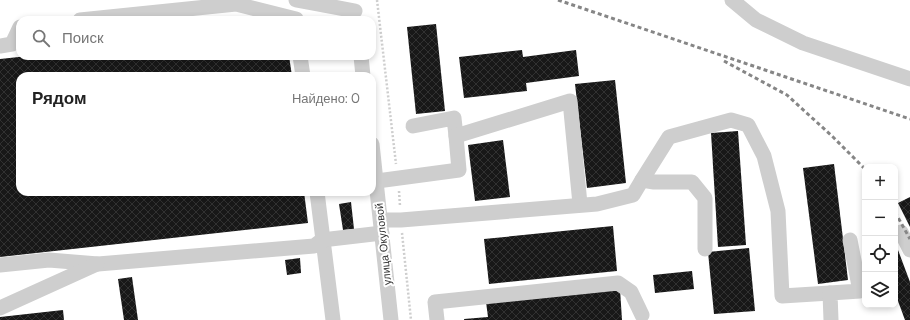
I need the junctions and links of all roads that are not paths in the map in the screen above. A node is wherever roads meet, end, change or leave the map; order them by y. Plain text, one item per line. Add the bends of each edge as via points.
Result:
1 (296, 0) edge
2 (732, 0) edge
3 (189, 4) edge
4 (355, 10) edge
5 (107, 16) edge
6 (287, 16) edge
7 (16, 36) edge
8 (0, 46) edge
9 (300, 60) edge
10 (361, 60) edge
11 (302, 72) edge
12 (363, 72) edge
13 (910, 80) edge
14 (413, 126) dead end
15 (456, 136) junction
16 (376, 174) edge
17 (642, 180) junction
18 (377, 181) junction
19 (317, 196) edge
20 (580, 204) junction
21 (381, 226) junction
22 (901, 232) dead end
23 (322, 240) junction
24 (850, 240) dead end
25 (705, 249) dead end
26 (910, 250) edge
27 (98, 264) junction
28 (0, 265) edge
29 (830, 293) junction
30 (0, 308) edge
31 (642, 316) dead end
32 (333, 320) edge
33 (391, 320) edge
34 (437, 320) edge
35 (831, 320) edge

1 - 4 street
2 - 13 street via 756,20 803,43
3 - 5 street
3 - 6 street via 236,4
7 - 8 street via 12,44
9 - 11 street
10 - 12 street
14 - 15 street via 454,118
15 - 18 street via 459,170
15 - 20 street via 570,102
16 - 18 street, улица Окуловой
17 - 20 street via 633,195 597,204
17 - 25 street via 692,182 705,198
17 - 29 street via 669,137 731,120 748,125 764,156 778,210 782,296
18 - 21 street, улица Окуловой
19 - 23 street
20 - 21 street via 401,220
21 - 23 street
21 - 33 street, улица Окуловой
22 - 26 street
23 - 27 street via 314,246
23 - 32 street
24 - 29 street via 860,291
27 - 28 street via 49,260
27 - 30 street
29 - 35 street
31 - 34 street via 631,292 618,283 435,302

